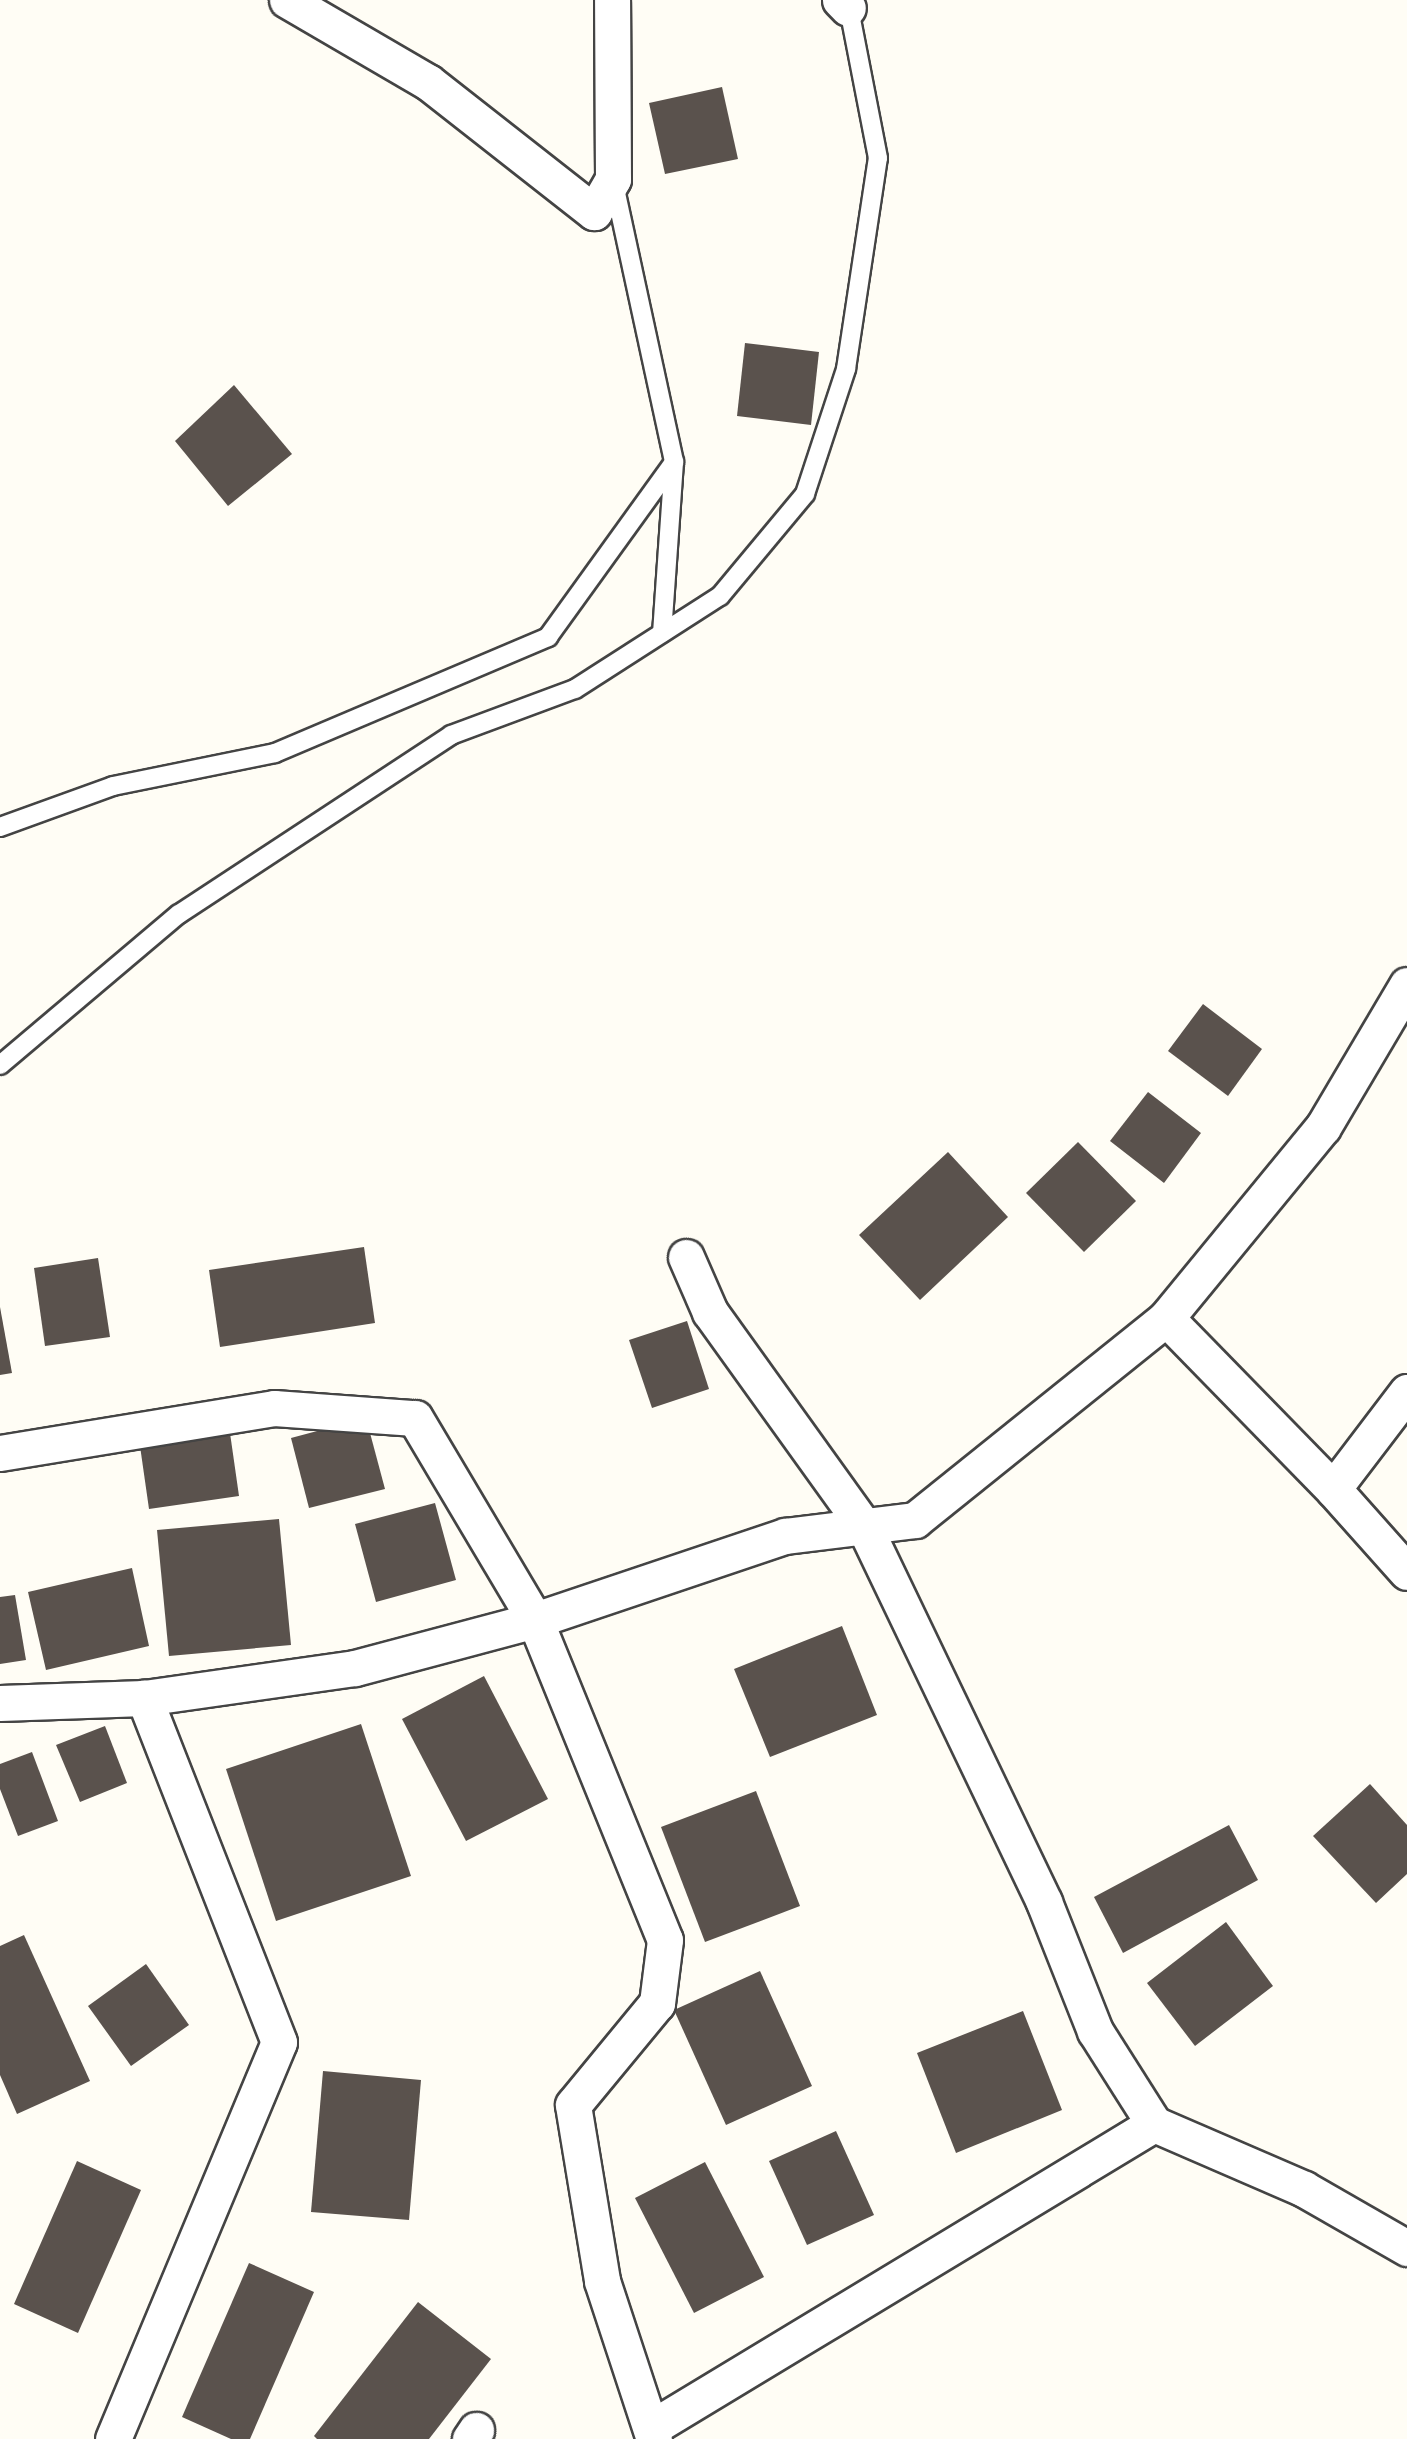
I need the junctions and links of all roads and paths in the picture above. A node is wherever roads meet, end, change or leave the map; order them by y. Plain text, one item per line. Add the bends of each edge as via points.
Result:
1 (287, 0) edge
2 (612, 0) edge
3 (845, 3) edge
4 (613, 179) junction
5 (674, 462) junction
6 (662, 633) junction
7 (0, 828) edge
8 (1407, 985) edge
9 (0, 1064) edge
10 (686, 1257) dead end
11 (1166, 1318) junction
12 (1407, 1392) edge
13 (0, 1453) edge
14 (1333, 1489) junction
15 (864, 1526) junction
16 (1407, 1572) edge
17 (535, 1620) junction
18 (144, 1698) junction
19 (0, 1704) edge
20 (1154, 2124) junction
21 (1407, 2248) edge
22 (653, 2434) edge
23 (112, 2439) edge

1 - 4 street via 428,82 594,212
2 - 4 street
3 - 6 lane via 878,158 846,369 805,494 720,596
4 - 5 lane
5 - 6 lane
5 - 7 lane via 548,637 275,753 113,786
6 - 9 lane via 576,689 451,735 178,914
8 - 11 street via 1323,1128
10 - 15 street via 710,1312
11 - 14 street
11 - 15 street via 915,1520
12 - 14 street
13 - 17 street via 274,1408 415,1418
14 - 16 street
15 - 17 street via 784,1536
15 - 20 street via 1044,1902 1095,2031
17 - 18 street via 355,1668
17 - 22 street via 665,1940 657,2002 573,2105 602,2281
18 - 19 street
18 - 23 street via 279,2042
20 - 21 street via 1304,2189
20 - 22 street

